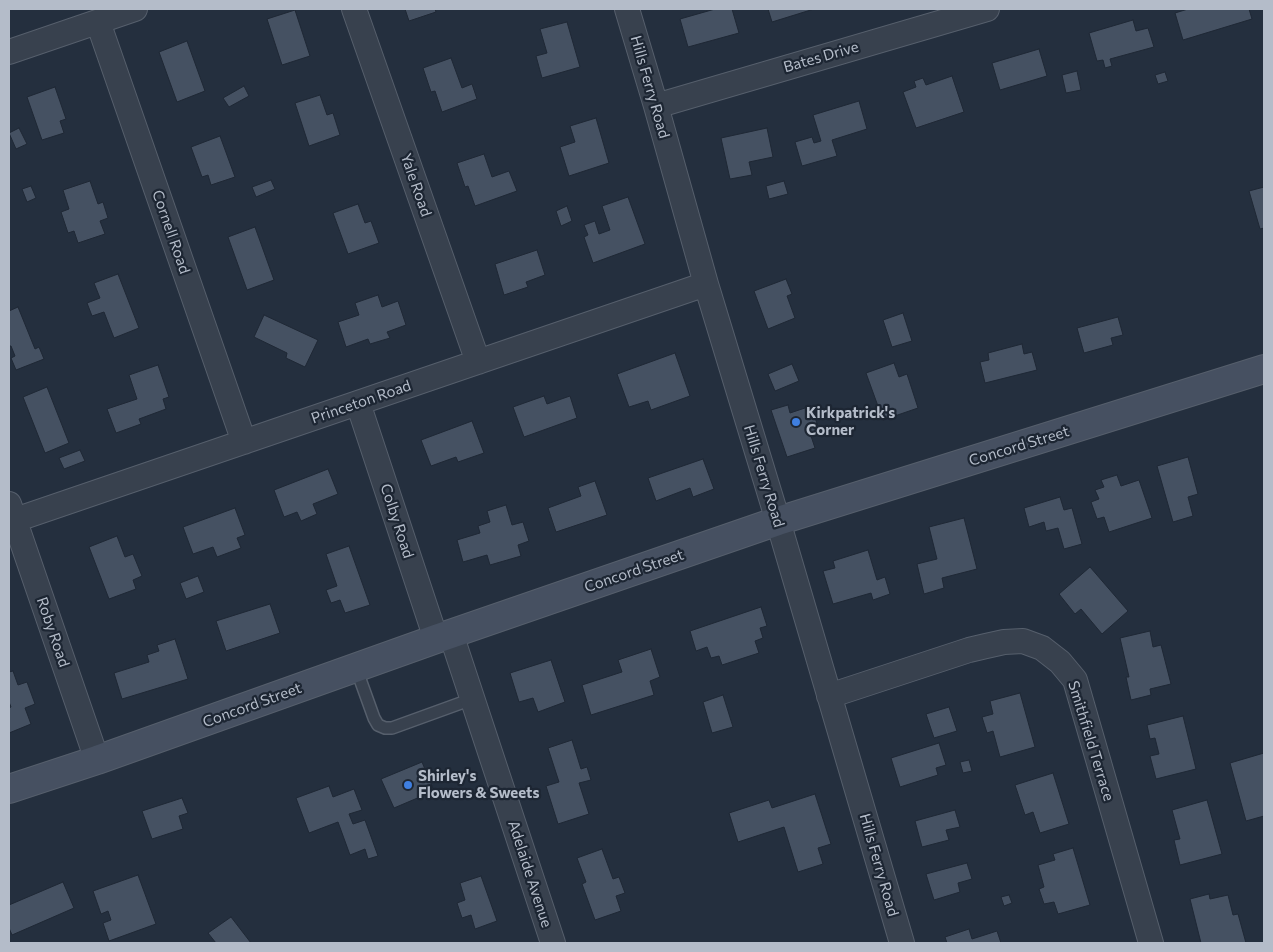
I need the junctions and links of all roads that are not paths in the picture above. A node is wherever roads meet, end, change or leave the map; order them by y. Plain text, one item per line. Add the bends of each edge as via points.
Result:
1 (135, 9) edge
2 (354, 9) edge
3 (627, 9) edge
4 (986, 9) edge
5 (98, 22) junction
6 (9, 52) edge
7 (656, 106) junction
8 (706, 284) junction
9 (478, 362) junction
10 (1264, 369) edge
11 (358, 403) junction
12 (244, 442) junction
13 (12, 512) edge
14 (778, 521) junction
15 (443, 637) junction
16 (356, 668) junction
17 (829, 696) junction
18 (472, 699) junction
19 (97, 760) junction
20 (9, 789) edge
21 (553, 943) edge
22 (902, 943) edge
23 (1150, 943) edge

1 - 5 street
2 - 9 street, Yale Road
3 - 7 street, Hills Ferry Road
4 - 7 street, Bates Drive
5 - 6 street
5 - 12 street, Cornell Road
7 - 8 street, Hills Ferry Road
8 - 9 street, Princeton Road
8 - 14 street, Hills Ferry Road
9 - 11 street, Princeton Road
10 - 14 main road, Concord Street
11 - 12 street, Princeton Road
11 - 15 street, Colby Road
12 - 13 street, Princeton Road
13 - 19 street, Roby Road
14 - 15 main road, Concord Street
14 - 17 street, Hills Ferry Road
15 - 16 main road, Concord Street
15 - 18 street, Adelaide Avenue
16 - 18 lane via 374,718 385,728
16 - 19 main road, Concord Street
17 - 22 street, Hills Ferry Road
17 - 23 street, Smithfield Terrace via 968,650 1004,642 1023,642 1042,648 1076,680
18 - 21 street, Adelaide Avenue
19 - 20 main road, Concord Street

